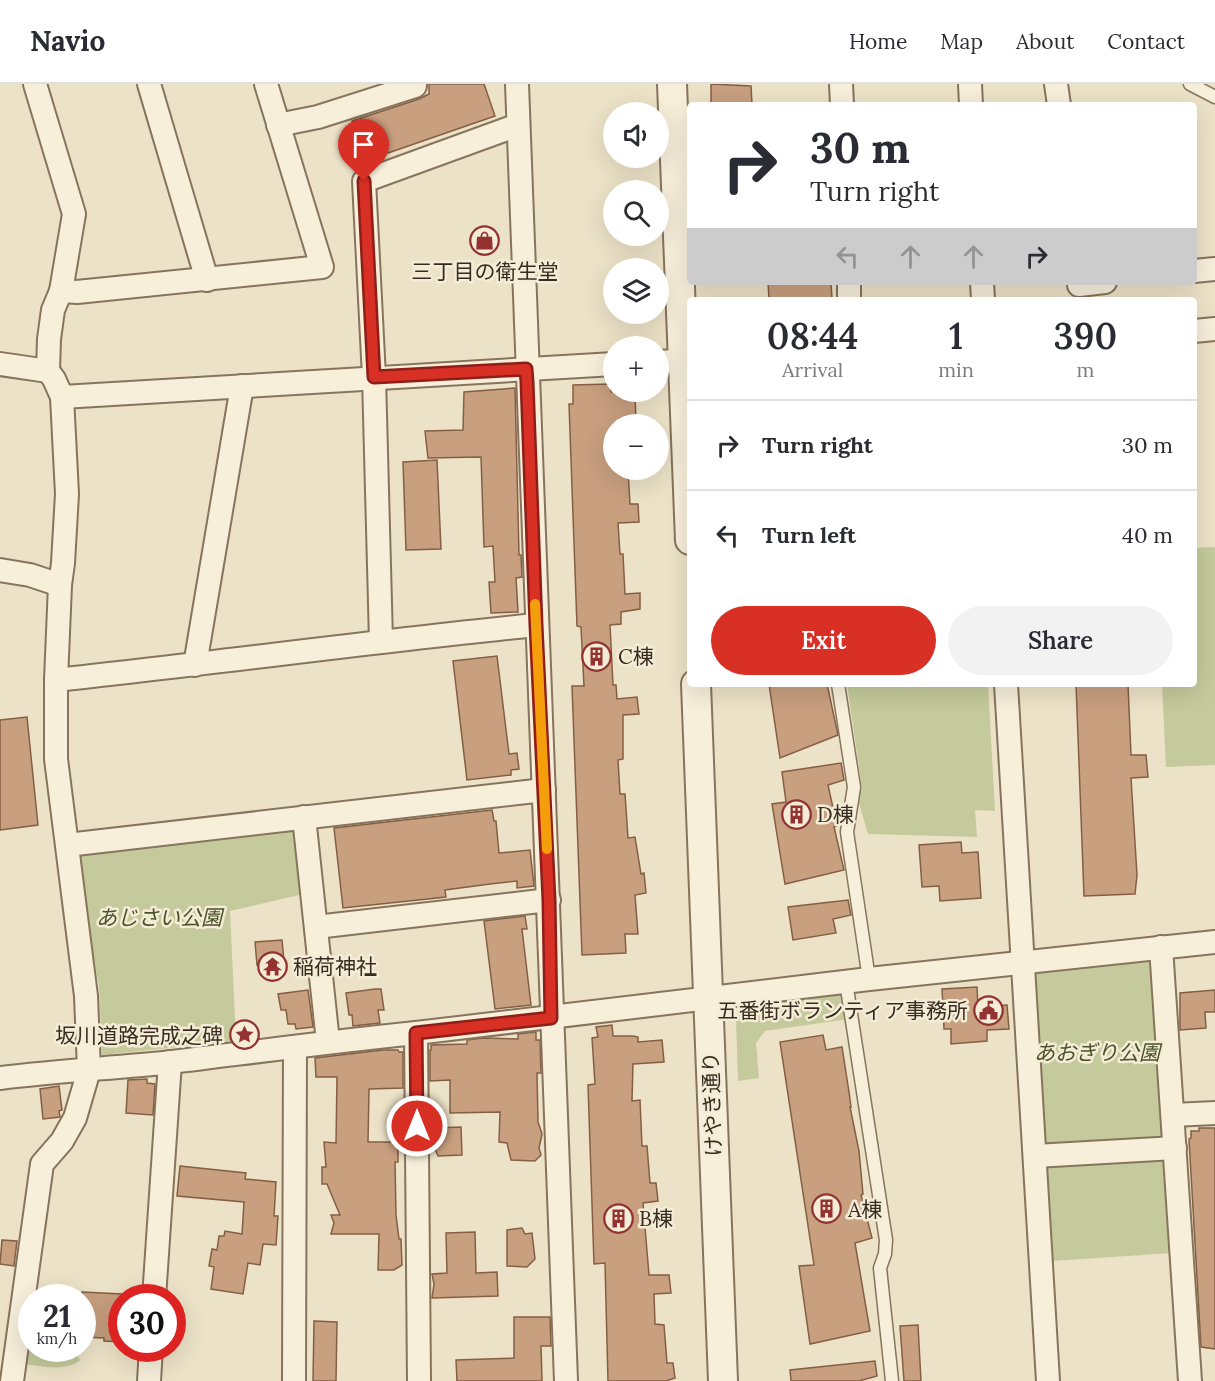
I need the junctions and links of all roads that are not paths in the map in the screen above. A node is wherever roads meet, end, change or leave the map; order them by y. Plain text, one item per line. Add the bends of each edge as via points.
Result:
1 (35, 84) edge
2 (149, 84) edge
3 (266, 84) edge
4 (415, 84) edge
5 (517, 84) edge
6 (672, 84) edge
7 (841, 84) edge
8 (970, 84) edge
9 (1056, 84) edge
10 (1190, 84) edge
11 (1215, 97) edge
12 (842, 102) edge
13 (972, 102) edge
14 (1059, 102) edge
15 (278, 125) junction
16 (518, 125) junction
17 (1215, 269) edge
18 (1197, 272) edge
19 (207, 280) junction
20 (61, 291) junction
21 (1215, 330) edge
22 (1197, 331) edge
23 (677, 361) edge
24 (0, 364) edge
25 (603, 365) edge
26 (526, 369) junction
27 (48, 371) junction
28 (374, 377) junction
29 (242, 386) junction
30 (62, 397) junction
31 (687, 499) edge
32 (0, 570) edge
33 (60, 585) junction
34 (536, 625) junction
35 (381, 641) junction
36 (195, 665) junction
37 (56, 680) junction
38 (696, 687) edge
39 (838, 687) edge
40 (1006, 687) edge
41 (544, 790) junction
42 (304, 817) junction
43 (67, 845) junction
44 (549, 900) junction
45 (316, 927) junction
46 (1215, 942) edge
47 (1161, 947) junction
48 (1022, 962) junction
49 (869, 980) junction
50 (846, 982) junction
51 (708, 999) junction
52 (551, 1018) junction
53 (416, 1033) junction
54 (328, 1042) junction
55 (295, 1047) junction
56 (170, 1062) junction
57 (89, 1070) junction
58 (0, 1078) edge
59 (1215, 1113) edge
60 (1173, 1115) junction
61 (1175, 1148) junction
62 (1035, 1156) junction
63 (155, 1284) edge
64 (8, 1356) edge
65 (150, 1362) edge
66 (12, 1381) edge
67 (148, 1381) edge
68 (294, 1381) edge
69 (419, 1381) edge
70 (566, 1381) edge
71 (723, 1381) edge
72 (892, 1381) edge
73 (1048, 1381) edge
74 (1190, 1381) edge

1 - 20 street via 74,214
2 - 19 street
3 - 15 street
4 - 15 street via 318,117
5 - 16 street
6 - 23 street
7 - 12 street
8 - 13 street
9 - 14 street
10 - 11 lane
15 - 19 street via 322,267
16 - 26 street
16 - 28 street via 364,181
17 - 18 street
19 - 20 street
20 - 27 street via 53,310
21 - 22 street
23 - 31 street
24 - 27 street
25 - 26 street
26 - 28 street
26 - 34 street
27 - 30 street
28 - 29 street
28 - 35 street
29 - 30 street
29 - 36 street
30 - 33 street via 67,494
32 - 33 street
33 - 37 street
34 - 35 street
34 - 41 street
35 - 36 street
36 - 37 street
37 - 43 street via 56,759
38 - 51 street, けやき通り
39 - 49 lane via 854,787 847,832
40 - 48 street
41 - 42 street
41 - 44 street
42 - 43 street
42 - 45 street
43 - 57 street via 86,996
44 - 45 street
44 - 52 street
45 - 54 street
46 - 47 street
47 - 48 street
47 - 60 street
48 - 49 street
48 - 62 street
49 - 50 street
50 - 51 street
50 - 72 lane via 886,1240 880,1268
51 - 52 street
51 - 71 street, けやき通り
52 - 53 street
52 - 70 street
53 - 54 street
53 - 69 street
54 - 55 street
55 - 56 street
55 - 68 street
56 - 57 street
56 - 63 street
57 - 58 street
57 - 64 street via 75,1118 42,1164
59 - 60 street
60 - 61 street
61 - 62 street
61 - 74 street
62 - 73 street
64 - 66 street
65 - 67 street

